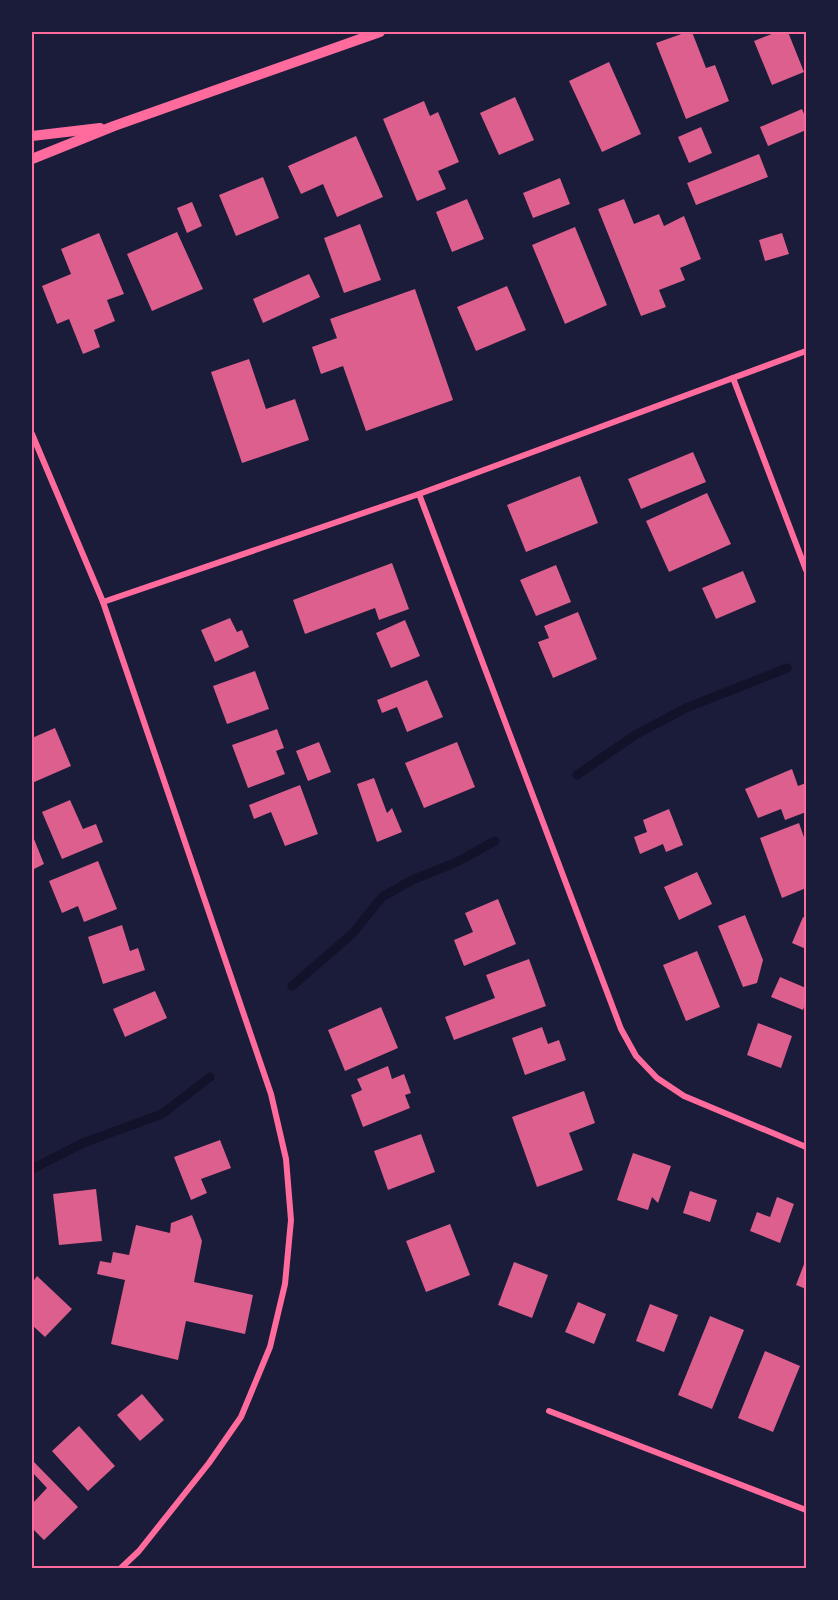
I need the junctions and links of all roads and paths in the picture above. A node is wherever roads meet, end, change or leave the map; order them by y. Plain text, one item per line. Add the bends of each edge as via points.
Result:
1 (380, 32) edge
2 (114, 126) junction
3 (32, 136) edge
4 (32, 159) edge
5 (807, 351) edge
6 (733, 378) junction
7 (32, 434) edge
8 (419, 494) junction
9 (807, 570) edge
10 (103, 602) junction
11 (807, 1147) edge
12 (549, 1411) dead end
13 (807, 1509) edge
14 (121, 1569) edge

1 - 2 street
2 - 3 street
2 - 4 street
5 - 6 street
6 - 8 street
6 - 9 street
7 - 10 street
8 - 10 street
8 - 11 street via 621,1029 636,1056 657,1078 684,1095
10 - 14 street via 271,1094 286,1159 291,1220 285,1284 270,1347 241,1417 209,1463
12 - 13 street

